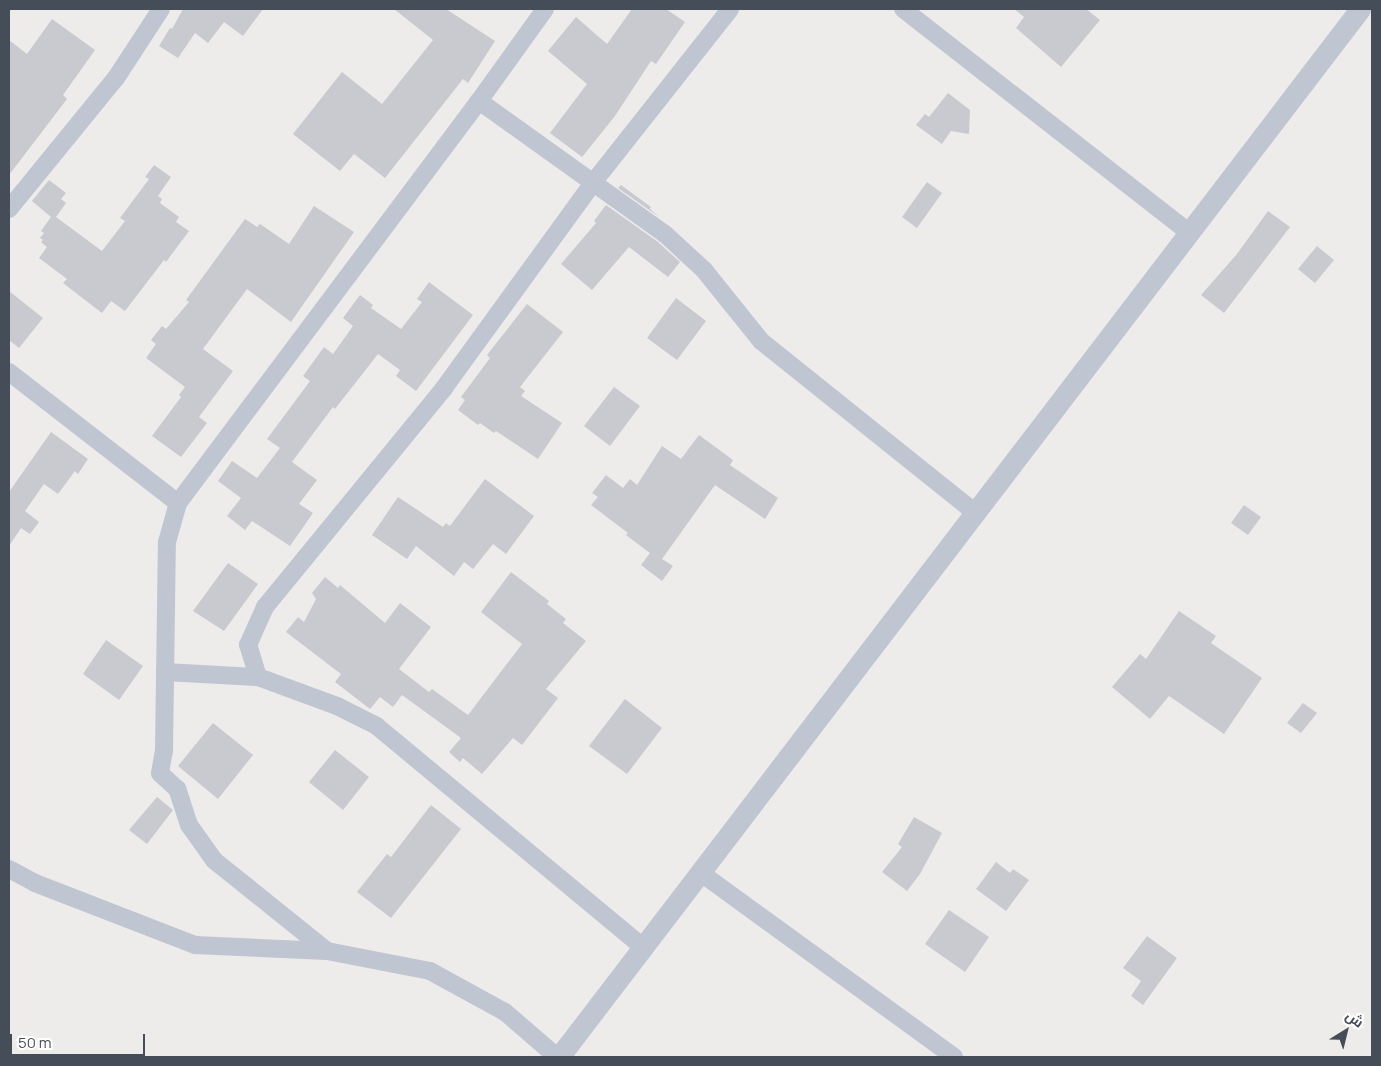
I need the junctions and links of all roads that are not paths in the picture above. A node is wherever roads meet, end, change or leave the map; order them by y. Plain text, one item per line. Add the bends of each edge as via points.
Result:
1 (161, 9) edge
2 (545, 9) edge
3 (730, 9) edge
4 (903, 9) edge
5 (1360, 9) edge
6 (480, 101) junction
7 (592, 184) junction
8 (9, 209) edge
9 (1188, 232) junction
10 (9, 372) edge
11 (178, 503) junction
12 (976, 513) junction
13 (165, 672) junction
14 (258, 677) junction
15 (9, 869) edge
16 (701, 873) junction
17 (644, 948) junction
18 (327, 951) junction
19 (558, 1057) edge
20 (954, 1057) edge

1 - 8 street via 116,78
2 - 6 street
3 - 7 street
4 - 9 street
5 - 9 street
6 - 7 street
6 - 11 street
7 - 12 street via 665,234 704,270 761,341
7 - 14 street via 444,388 265,607 248,645
9 - 12 street
10 - 11 street
11 - 13 street via 167,542
12 - 16 street
13 - 14 street
13 - 18 street via 164,750 160,773 177,789 189,825 214,860
14 - 17 street via 337,706 377,726
15 - 18 street via 35,884 194,945
16 - 17 street
16 - 20 street
17 - 19 street
18 - 19 street via 430,971 505,1012

